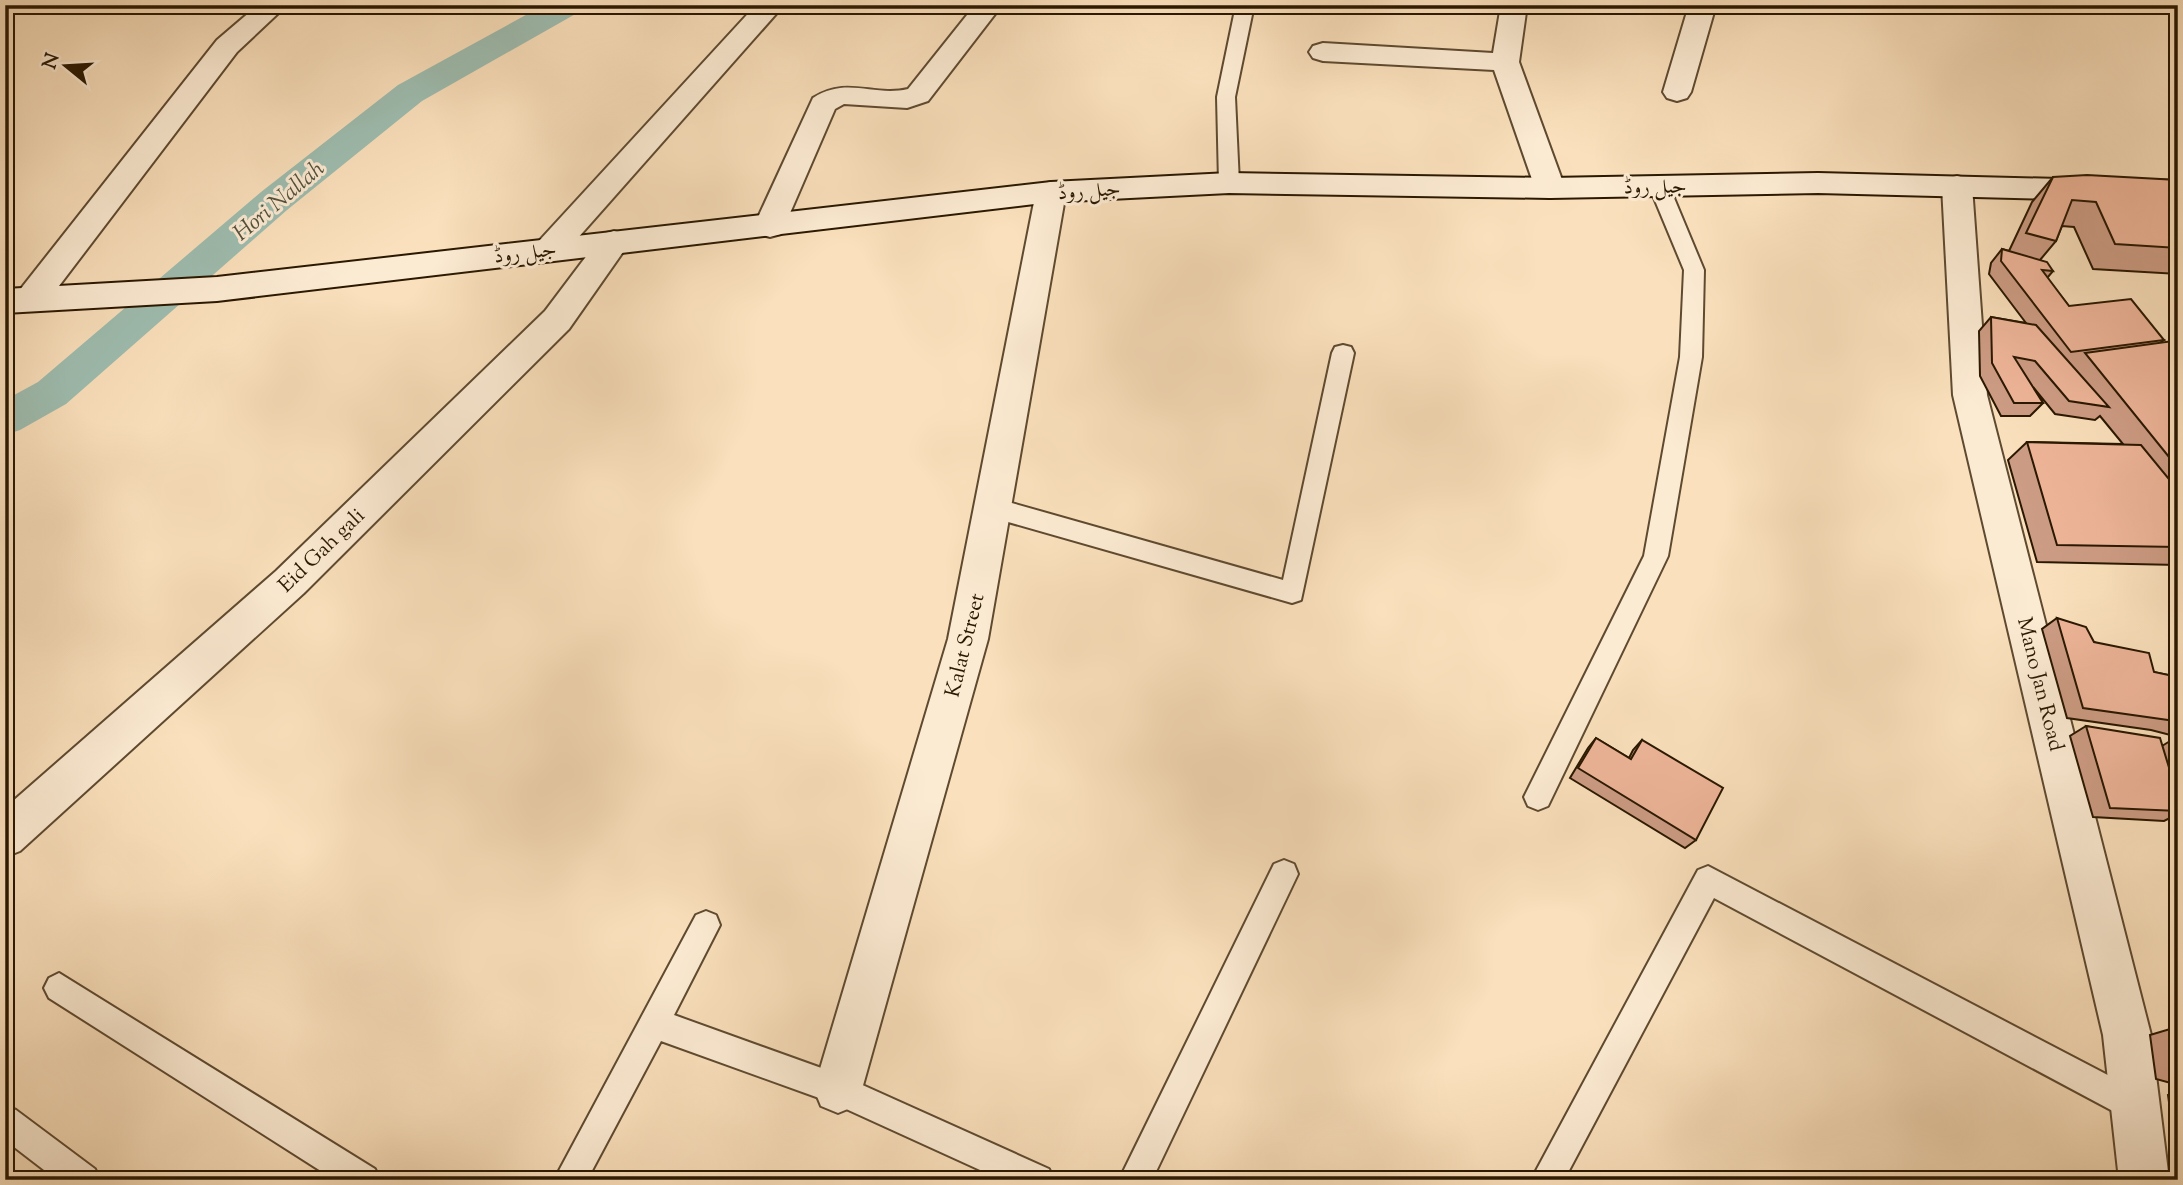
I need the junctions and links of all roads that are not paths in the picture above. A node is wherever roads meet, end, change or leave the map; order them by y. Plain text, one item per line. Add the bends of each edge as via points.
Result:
1 (771, 5) edge
2 (989, 5) edge
3 (1245, 5) edge
4 (1514, 5) edge
5 (1703, 5) edge
6 (269, 6) edge
7 (1323, 52) dead end
8 (1505, 62) junction
9 (1677, 92) dead end
10 (1228, 183) junction
11 (1659, 186) junction
12 (1957, 186) junction
13 (1550, 188) junction
14 (1051, 192) junction
15 (2178, 192) edge
16 (770, 226) junction
17 (614, 242) junction
18 (550, 249) junction
19 (18, 300) edge
20 (1343, 353) dead end
21 (994, 508) junction
22 (1538, 797) dead end
23 (5, 836) edge
24 (1284, 874) dead end
25 (706, 925) dead end
26 (59, 988) dead end
27 (653, 1023) junction
28 (838, 1089) junction
29 (2135, 1106) junction
30 (5, 1121) edge
31 (84, 1180) edge
32 (364, 1180) edge
33 (570, 1180) edge
34 (1038, 1180) edge
35 (1135, 1180) edge
36 (1547, 1180) edge
37 (2144, 1180) edge

1 - 18 street
2 - 16 street via 918,95 900,100 843,95 824,104
3 - 10 lane via 1226,97
4 - 8 street
5 - 9 street
6 - 19 street via 227,46
7 - 8 street
8 - 13 street
10 - 13 street, جیل روڈ
10 - 14 street, جیل روڈ
11 - 12 street, جیل روڈ
11 - 13 street, جیل روڈ
11 - 22 lane via 1694,270 1691,357 1656,556
12 - 15 street, جیل روڈ
12 - 29 street, Mano Jan Road via 1970,395 2069,727 2127,1035
14 - 16 street, جیل روڈ
14 - 21 street, Kalat Street
16 - 17 street, جیل روڈ
17 - 18 street, جیل روڈ
17 - 23 street, Eid Gah gali via 558,320 290,582
18 - 19 street, جیل روڈ via 217,289
20 - 21 lane via 1292,593
21 - 28 street, Kalat Street via 968,639
24 - 35 lane
25 - 27 lane
26 - 32 lane
27 - 28 lane
27 - 33 lane
28 - 34 lane
29 - 36 lane via 1707,880
29 - 37 street, Mano Jan Road
30 - 31 lane

